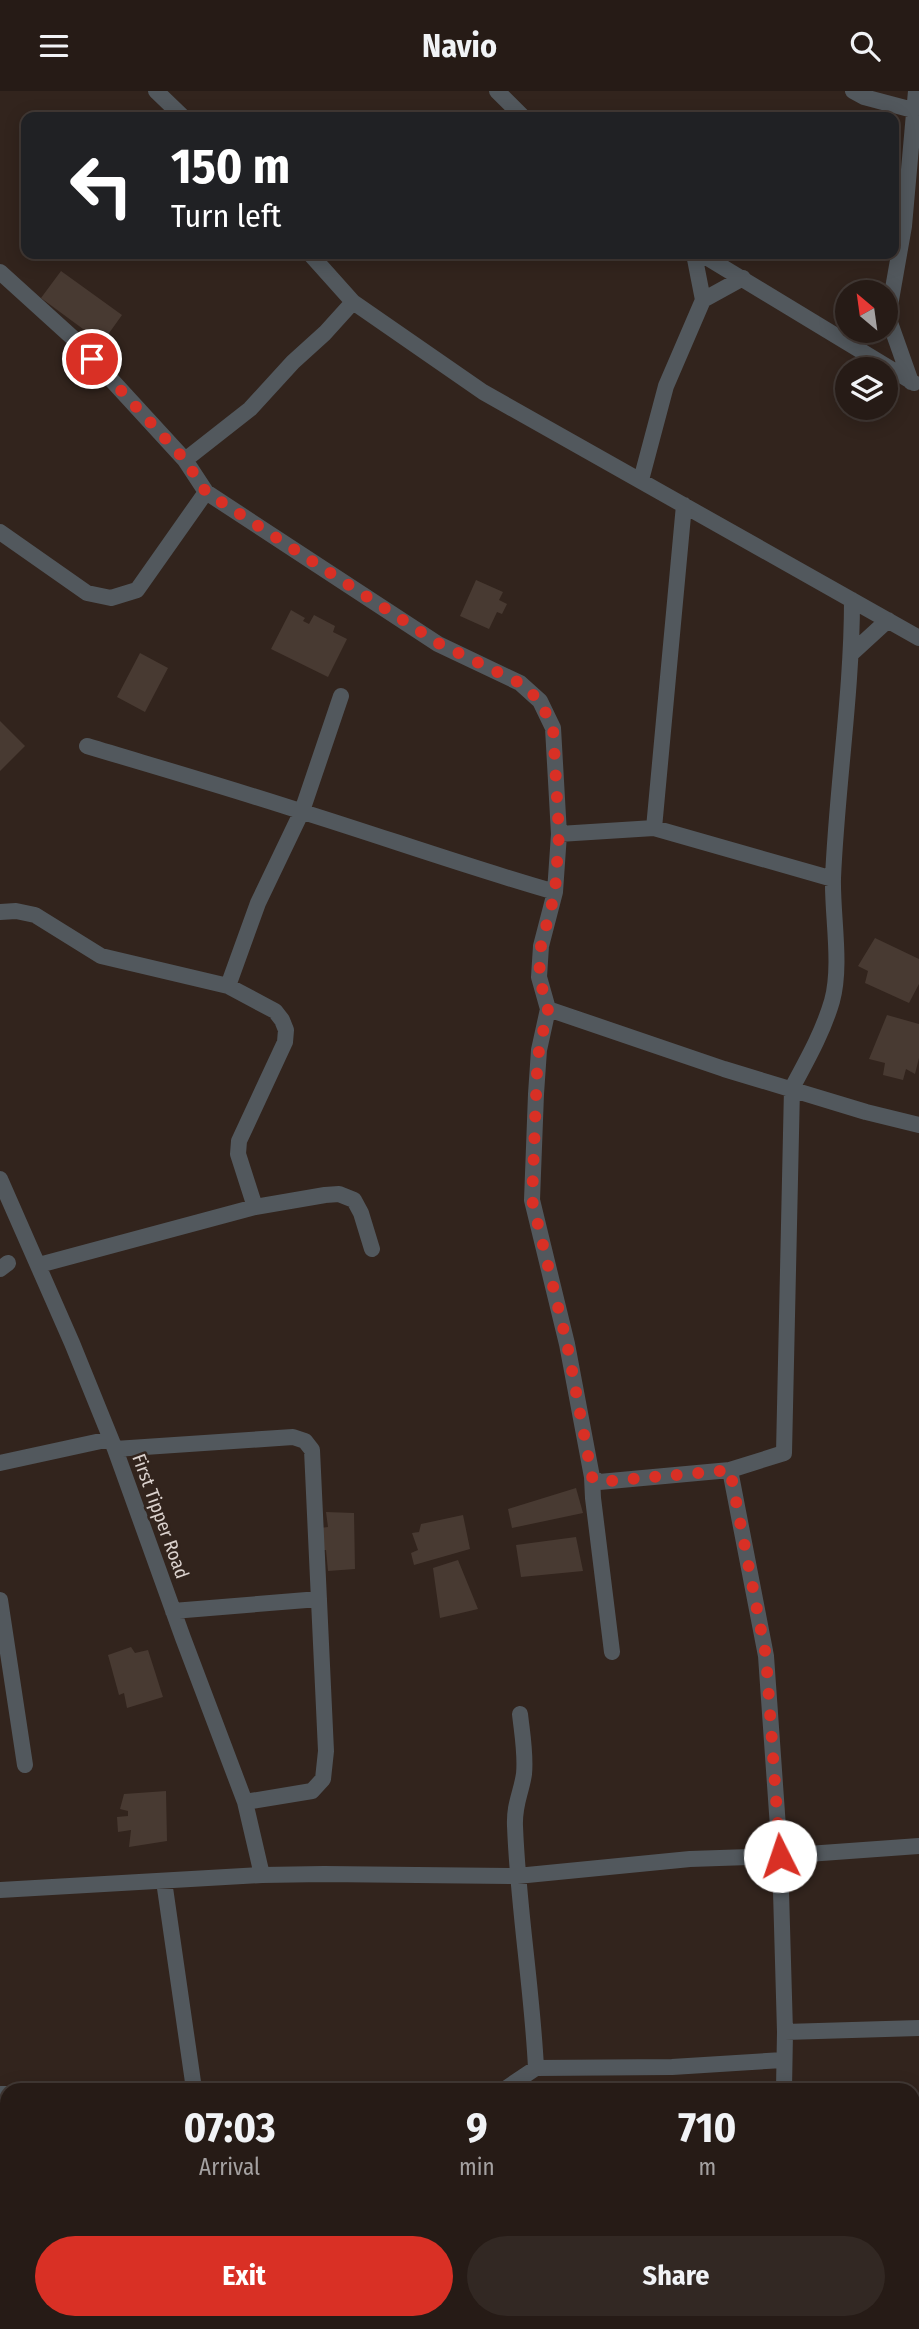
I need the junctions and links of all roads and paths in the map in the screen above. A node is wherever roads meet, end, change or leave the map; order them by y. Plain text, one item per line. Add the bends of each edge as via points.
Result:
1 (156, 91) edge
2 (497, 91) edge
3 (853, 91) edge
4 (916, 91) edge
5 (913, 110) junction
6 (178, 112) edge
7 (518, 112) edge
8 (899, 254) edge
9 (314, 259) edge
10 (695, 259) edge
11 (710, 259) edge
12 (898, 259) edge
13 (0, 272) edge
14 (743, 278) junction
15 (704, 300) junction
16 (353, 302) junction
17 (916, 384) edge
18 (185, 460) junction
19 (641, 480) junction
20 (206, 492) junction
21 (684, 505) junction
22 (0, 532) edge
23 (852, 600) junction
24 (888, 620) junction
25 (919, 638) edge
26 (852, 653) junction
27 (341, 696) dead end
28 (87, 746) dead end
29 (302, 811) junction
30 (654, 828) junction
31 (559, 834) junction
32 (833, 879) junction
33 (555, 892) junction
34 (0, 912) edge
35 (228, 986) junction
36 (548, 1009) junction
37 (792, 1088) junction
38 (919, 1125) edge
39 (0, 1179) edge
40 (255, 1207) junction
41 (372, 1249) dead end
42 (39, 1265) junction
43 (112, 1444) junction
44 (0, 1463) edge
45 (730, 1470) junction
46 (592, 1477) junction
47 (319, 1599) junction
48 (0, 1600) edge
49 (173, 1611) junction
50 (612, 1652) dead end
51 (520, 1714) dead end
52 (25, 1765) dead end
53 (245, 1802) junction
54 (919, 1846) edge
55 (780, 1856) junction
56 (262, 1875) junction
57 (517, 1876) junction
58 (164, 1881) junction
59 (0, 1890) edge
60 (919, 2028) edge
61 (785, 2032) junction
62 (783, 2060) junction
63 (536, 2068) junction
64 (193, 2083) edge
65 (514, 2083) edge
66 (784, 2083) edge

1 - 6 street
2 - 7 street
3 - 5 street
4 - 5 street
5 - 8 street
9 - 16 street
10 - 15 street
11 - 14 street
12 - 17 street via 888,317
13 - 18 street via 74,339
14 - 15 street
14 - 17 street
15 - 19 street via 666,386
16 - 18 street via 250,409
16 - 19 street via 492,398
18 - 20 street
19 - 21 street
20 - 22 street via 136,590 111,598 87,593
20 - 31 street via 438,643 520,683 540,701 553,728
21 - 23 street
21 - 30 street
23 - 24 street
23 - 26 street
24 - 25 street
24 - 26 street
26 - 32 street
27 - 29 street
28 - 29 street
29 - 33 street
29 - 35 street via 258,903
30 - 31 street
30 - 32 street
31 - 33 street
32 - 37 street via 836,949 832,998 820,1035
33 - 36 street via 541,946 539,977
34 - 35 street via 35,915 101,956
35 - 40 street via 275,1011 286,1030 285,1042 239,1141
36 - 37 street
36 - 46 street via 537,1072 532,1200 567,1344
37 - 38 street
37 - 45 street via 785,1453
39 - 42 street, First Tipper Road
40 - 41 street via 339,1194 354,1200
40 - 42 street
42 - 43 street, First Tipper Road
43 - 44 street
43 - 47 street via 293,1437 305,1441 312,1450
43 - 49 street, First Tipper Road
45 - 46 street via 599,1482
45 - 55 street via 766,1656
46 - 50 street
47 - 49 street
47 - 53 street via 326,1751 323,1779 312,1791
48 - 52 street
49 - 53 street, First Tipper Road
51 - 57 street via 524,1773 514,1808
53 - 56 street, First Tipper Road
54 - 55 street
55 - 57 street via 690,1859
55 - 61 street
56 - 57 street
56 - 58 street
57 - 63 street
58 - 59 street
58 - 64 street
60 - 61 street
61 - 62 street
62 - 63 street
62 - 66 street
63 - 65 street

